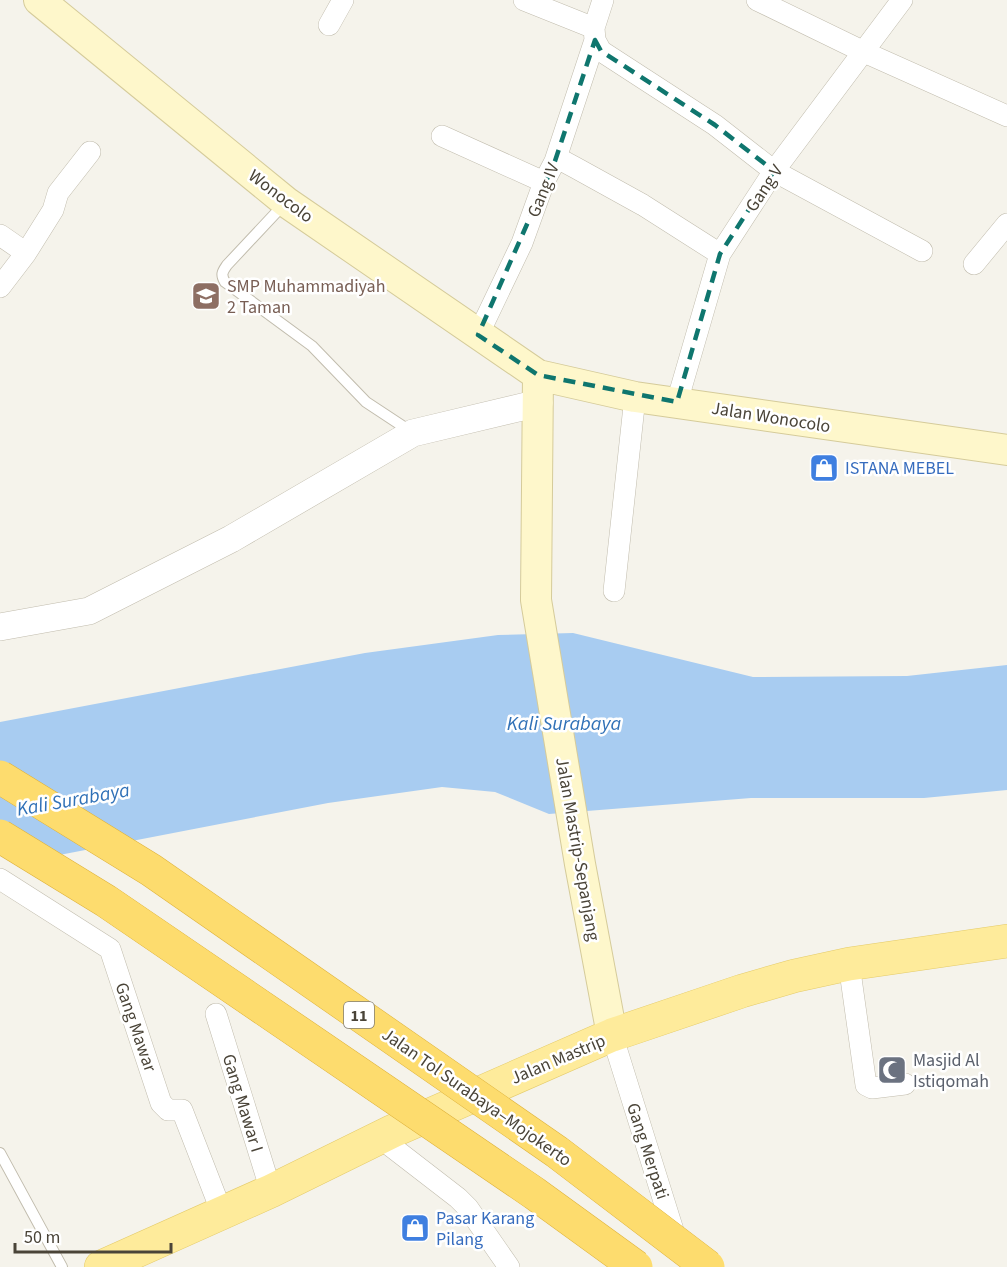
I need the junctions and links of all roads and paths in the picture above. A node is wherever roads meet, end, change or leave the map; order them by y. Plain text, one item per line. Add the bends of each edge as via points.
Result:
1 (39, 0) edge
2 (343, 0) edge
3 (524, 0) edge
4 (603, 0) edge
5 (757, 0) edge
6 (902, 0) edge
7 (329, 25) dead end
8 (594, 34) junction
9 (864, 52) junction
10 (1007, 116) edge
11 (442, 136) dead end
12 (90, 152) dead end
13 (555, 161) junction
14 (774, 171) junction
15 (544, 182) junction
16 (286, 202) junction
17 (1007, 224) edge
18 (0, 235) edge
19 (922, 251) dead end
20 (26, 253) junction
21 (720, 254) junction
22 (974, 264) dead end
23 (0, 287) edge
24 (478, 335) junction
25 (538, 389) junction
26 (635, 397) junction
27 (677, 402) junction
28 (414, 433) junction
29 (1005, 446) edge
30 (614, 591) dead end
31 (0, 627) edge
32 (0, 777) edge
33 (0, 836) edge
34 (0, 879) edge
35 (1007, 941) edge
36 (849, 964) junction
37 (216, 1014) dead end
38 (612, 1035) junction
39 (905, 1084) dead end
40 (379, 1137) junction
41 (0, 1153) edge
42 (271, 1191) junction
43 (222, 1213) junction
44 (147, 1258) edge
45 (62, 1267) edge
46 (101, 1267) edge
47 (509, 1267) edge
48 (636, 1267) edge
49 (684, 1267) edge
50 (708, 1267) edge

1 - 16 main road, Wonocolo
2 - 7 street
3 - 8 street
4 - 8 street, Gang IV
5 - 9 street
6 - 9 street, Gang V
8 - 13 street, Gang IV
8 - 14 street via 601,51 715,125
9 - 10 street
9 - 14 street, Gang V
11 - 15 street
12 - 20 street via 58,193 53,210
13 - 15 street, Gang IV
13 - 21 street via 563,161 643,205
14 - 19 street
14 - 21 street, Gang V
15 - 24 street, Gang IV via 522,243
16 - 24 main road, Wonocolo
16 - 28 lane via 227,265 222,277 312,346 366,402
17 - 22 street
18 - 20 street
20 - 23 street
21 - 27 street, Gang V
24 - 25 main road, Wonocolo
25 - 26 main road, Jalan Wonocolo
25 - 28 street
25 - 38 main road, Jalan Mastrip-Sepanjang via 536,600
26 - 27 main road, Jalan Wonocolo
26 - 30 street
27 - 29 main road, Jalan Wonocolo
28 - 31 street via 231,539 89,611
32 - 50 highway, Jalan Tol Surabaya–Mojokerto / 11, bridge via 151,870 557,1152
33 - 48 highway, bridge via 125,914
34 - 43 street, Gang Mawar via 110,949 161,1103 168,1110 182,1110
35 - 36 main road, Jalan Mastrip
36 - 38 main road, Jalan Mastrip via 753,988
36 - 39 street via 866,1085 872,1088
37 - 42 street, Gang Mawar I
38 - 40 main road, Jalan Mastrip
38 - 49 street, Gang Merpati
40 - 42 main road, Jalan Mastrip
40 - 47 street via 458,1198
41 - 45 lane
42 - 43 main road, Jalan Mastrip
43 - 44 main road, Jalan Mastrip
44 - 46 main road, Jalan Mastrip

